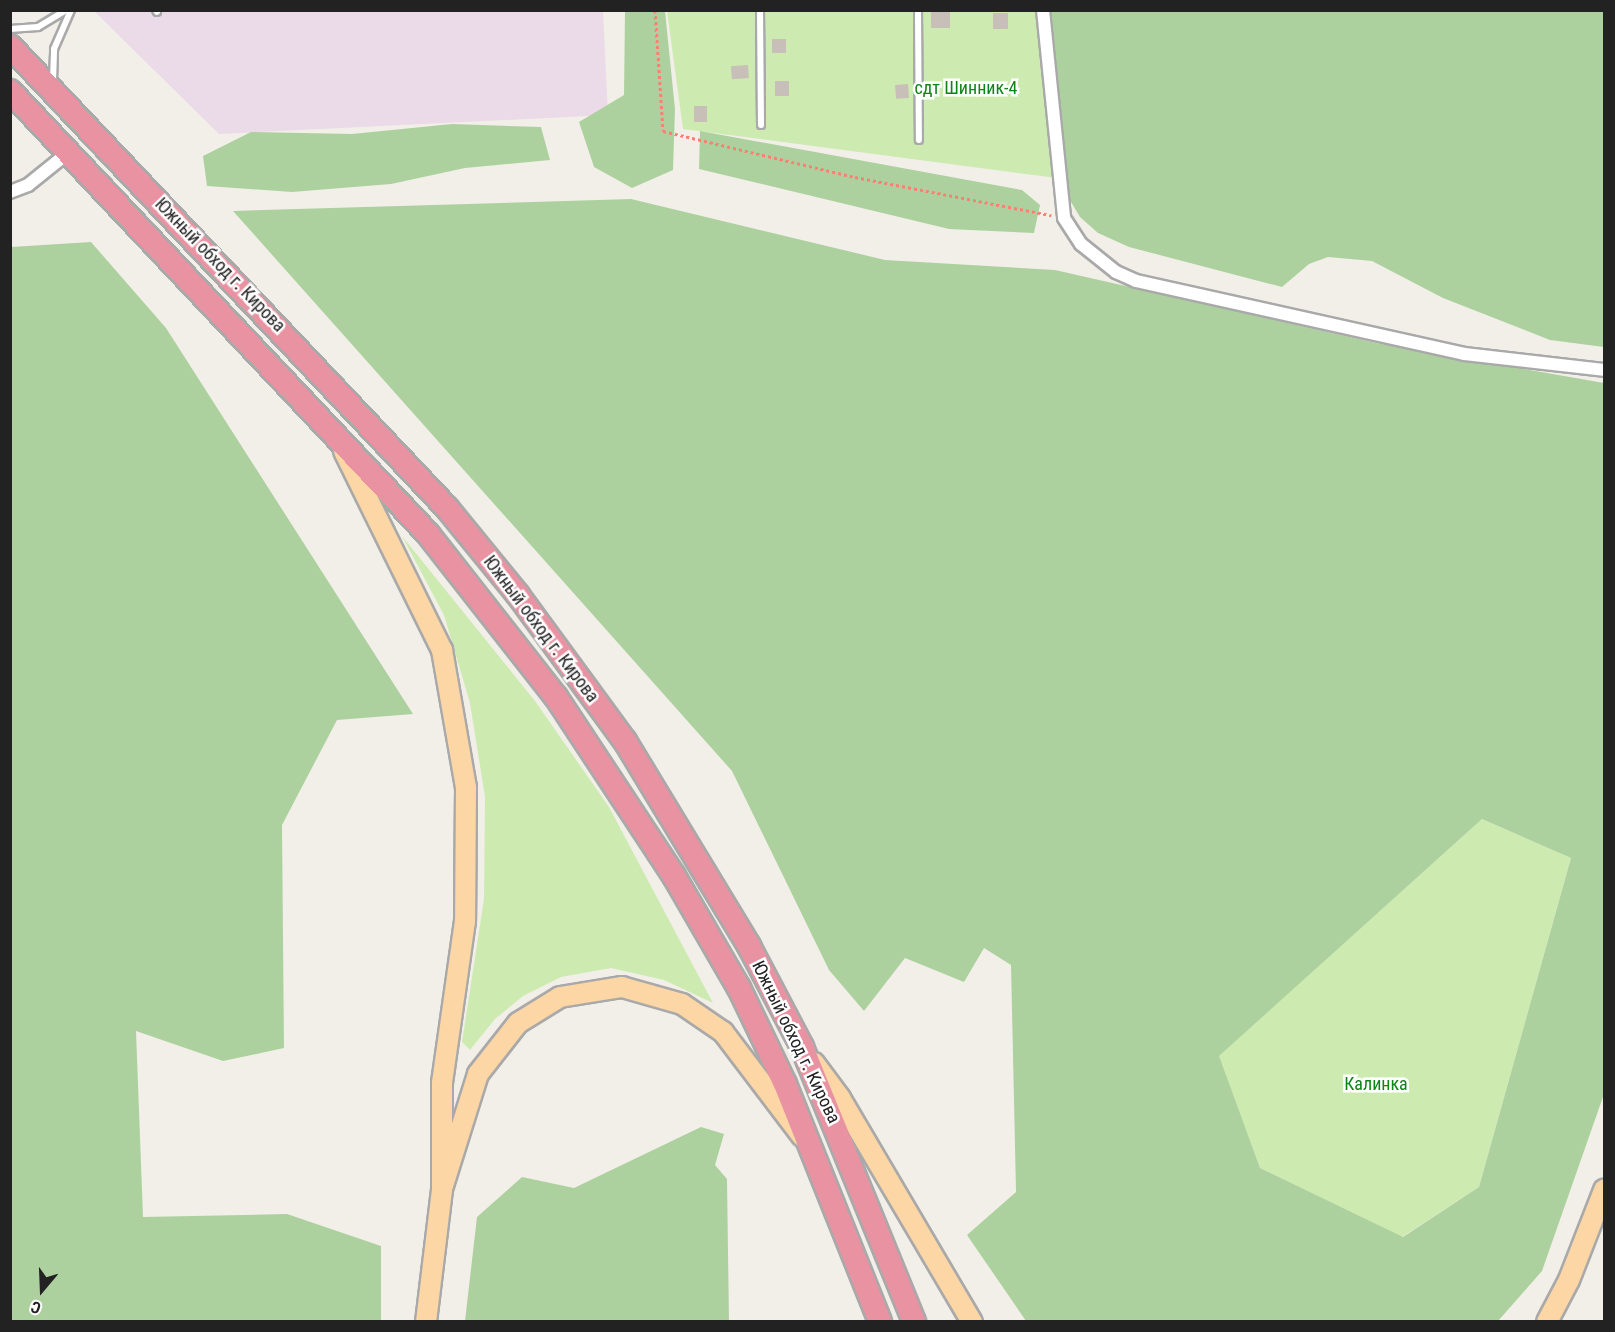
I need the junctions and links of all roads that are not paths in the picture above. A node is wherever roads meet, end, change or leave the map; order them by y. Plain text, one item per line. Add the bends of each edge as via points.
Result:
1 (66, 10) edge
2 (71, 10) edge
3 (759, 10) edge
4 (918, 10) edge
5 (1043, 10) edge
6 (10, 29) edge
7 (10, 46) edge
8 (10, 91) edge
9 (55, 91) junction
10 (761, 125) dead end
11 (919, 140) dead end
12 (69, 152) junction
13 (10, 192) edge
14 (1605, 370) edge
15 (337, 438) junction
16 (802, 1047) junction
17 (807, 1143) junction
18 (442, 1189) junction
19 (1605, 1190) edge
20 (1569, 1280) junction
21 (426, 1322) edge
22 (880, 1322) edge
23 (914, 1322) edge
24 (972, 1322) edge
25 (1547, 1322) edge
26 (1557, 1322) edge

1 - 6 lane via 38,27
2 - 9 lane via 54,49
3 - 10 lane
4 - 11 lane
5 - 14 street via 1064,218 1095,258 1136,281 1464,354
7 - 9 highway, Южный обход г. Кирова
8 - 12 highway, Южный обход г. Кирова
9 - 16 highway, Южный обход г. Кирова via 352,404 518,595 625,741 681,830
12 - 13 street via 28,184
12 - 15 highway, Южный обход г. Кирова
15 - 17 highway, Южный обход г. Кирова via 428,534 498,620 615,781 739,988
15 - 18 main road via 442,650 466,787 465,921 442,1083
16 - 23 highway, Южный обход г. Кирова
16 - 24 main road via 840,1098
17 - 18 main road via 746,1059 705,1018 643,990 602,987 539,1008 500,1040 478,1074 465,1106
17 - 22 highway, Южный обход г. Кирова
18 - 21 main road
19 - 20 main road
20 - 25 main road
20 - 26 main road

